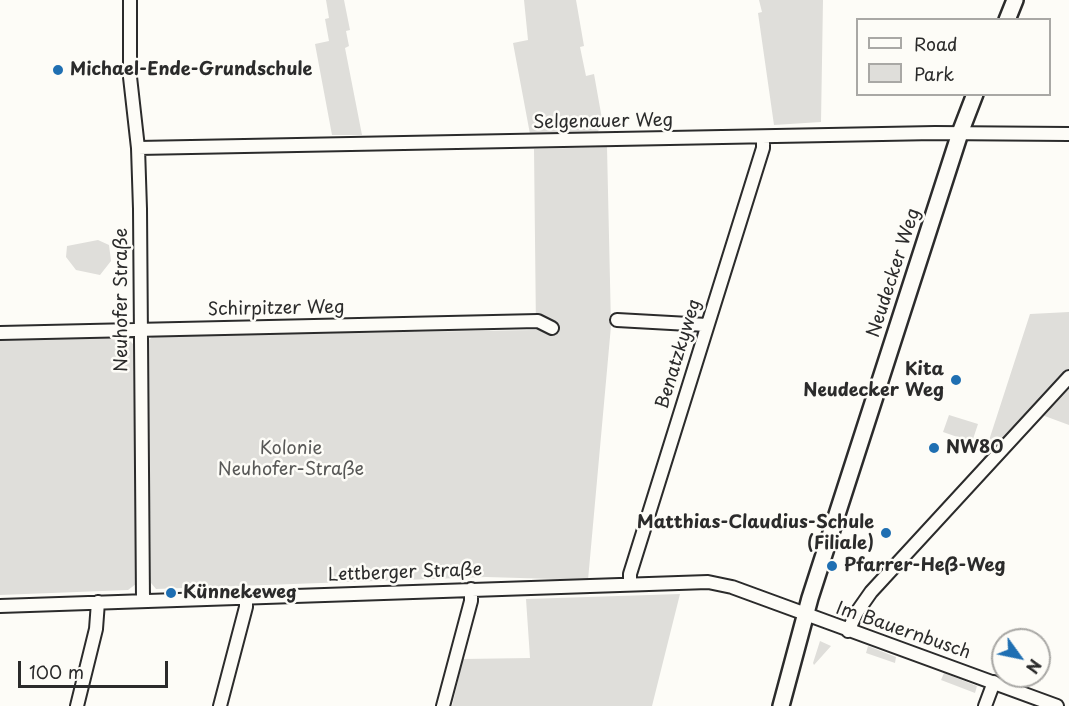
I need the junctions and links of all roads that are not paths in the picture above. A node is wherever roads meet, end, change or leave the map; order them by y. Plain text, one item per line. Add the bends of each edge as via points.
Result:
1 (129, 0) edge
2 (1015, 0) edge
3 (1008, 18) edge
4 (974, 96) edge
5 (960, 133) junction
6 (1069, 134) edge
7 (763, 137) junction
8 (138, 148) junction
9 (617, 320) dead end
10 (706, 325) junction
11 (552, 328) dead end
12 (140, 330) junction
13 (0, 333) edge
14 (1069, 377) edge
15 (630, 583) junction
16 (471, 589) junction
17 (246, 596) junction
18 (143, 600) junction
19 (98, 602) junction
20 (0, 606) edge
21 (805, 615) junction
22 (848, 631) junction
23 (991, 681) edge
24 (991, 688) edge
25 (1009, 688) edge
26 (77, 706) edge
27 (220, 706) edge
28 (443, 706) edge
29 (781, 706) edge
30 (985, 706) edge
31 (1057, 706) edge

1 - 8 street, Neuhofer Straße via 130,77
2 - 3 street
4 - 5 street, Neudecker Weg
5 - 6 street, Selgenauer Weg
5 - 7 street, Selgenauer Weg
5 - 21 street, Neudecker Weg
7 - 8 street, Selgenauer Weg
7 - 10 street, Benatzkyweg via 763,148
8 - 12 street, Neuhofer Straße
9 - 10 street
10 - 15 street, Benatzkyweg
11 - 12 street, Schirpitzer Weg via 538,321
12 - 13 street, Schirpitzer Weg
12 - 18 street, Neuhofer Straße
14 - 22 street via 871,592
15 - 16 street, Lettberger Straße
15 - 21 street, Lettberger Straße via 714,583
16 - 17 street, Lettberger Straße
16 - 28 street
17 - 18 street, Lettberger Straße
17 - 27 street
18 - 19 street, Lettberger Straße
19 - 20 street, Lettberger Straße
19 - 26 street via 96,629
21 - 22 street, Im Bauernbusch
21 - 29 street, Neudecker Weg
22 - 23 street, Im Bauernbusch
24 - 30 street
25 - 31 street, Im Bauernbusch

